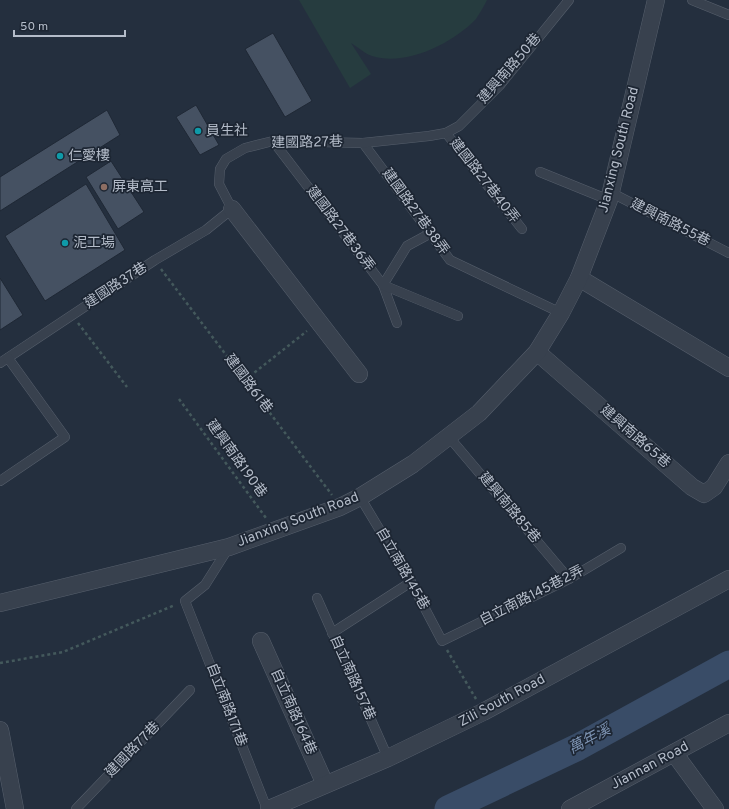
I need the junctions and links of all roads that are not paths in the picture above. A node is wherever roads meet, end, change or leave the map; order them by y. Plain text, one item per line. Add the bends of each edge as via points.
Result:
1 (569, 0) edge
2 (656, 0) edge
3 (692, 0) edge
4 (729, 15) edge
5 (446, 133) junction
6 (273, 141) junction
7 (363, 143) junction
8 (540, 172) dead end
9 (610, 196) junction
10 (232, 209) junction
11 (522, 229) dead end
12 (431, 233) junction
13 (729, 253) edge
14 (579, 278) junction
15 (383, 285) junction
16 (561, 312) junction
17 (458, 316) dead end
18 (397, 323) dead end
19 (537, 352) junction
20 (8, 358) junction
21 (0, 363) edge
22 (729, 368) edge
23 (359, 374) dead end
24 (449, 437) junction
25 (729, 463) edge
26 (0, 481) edge
27 (360, 497) junction
28 (229, 547) junction
29 (622, 548) dead end
30 (569, 579) junction
31 (729, 579) edge
32 (411, 582) junction
33 (317, 598) dead end
34 (0, 603) edge
35 (332, 633) junction
36 (261, 641) dead end
37 (442, 641) joint
38 (190, 690) dead end
39 (729, 723) edge
40 (0, 730) edge
41 (674, 753) junction
42 (388, 758) junction
43 (325, 784) junction
44 (15, 809) edge
45 (76, 809) edge
46 (268, 809) edge
47 (570, 809) edge
48 (715, 809) edge

1 - 5 lane, 建興南路50巷 via 500,85 459,126
2 - 9 street, Jianxing South Road
3 - 4 lane
5 - 7 lane, 建國路27巷
5 - 11 lane, 建國路27巷40弄
6 - 7 lane, 建國路27巷
6 - 10 lane, 建國路27巷 via 245,148 226,159 220,169 219,184
6 - 15 lane, 建國路27巷36弄
7 - 12 lane, 建國路27巷38弄
8 - 9 lane, 建興南路55巷
9 - 13 lane, 建興南路55巷
9 - 14 street, Jianxing South Road
10 - 20 lane, 建國路37巷 via 206,230 155,260
10 - 23 street
12 - 15 lane via 407,246
12 - 16 lane, 建國路27巷38弄 via 450,260
14 - 16 street, Jianxing South Road
14 - 22 street
15 - 17 lane
15 - 18 lane, 建國路27巷36弄
16 - 19 street, Jianxing South Road
19 - 24 street, Jianxing South Road via 479,413
19 - 25 street, 建興南路65巷 via 692,487 704,494 714,487
20 - 21 lane, 建國路37巷
20 - 26 lane via 65,437
24 - 27 street, Jianxing South Road via 413,464
24 - 30 lane, 建興南路85巷
27 - 28 street, Jianxing South Road via 276,532
27 - 32 lane, 自立南路145巷
28 - 34 street, Jianxing South Road
28 - 46 lane, 自立南路171巷 via 205,585 185,601
29 - 30 lane, 自立南路145巷2弄
30 - 37 lane, 自立南路145巷2弄
31 - 42 street, Zili South Road via 483,712
32 - 35 lane
32 - 37 lane, 自立南路145巷
33 - 35 lane, 自立南路157巷
35 - 42 lane, 自立南路157巷
36 - 43 street, 自立南路164巷
38 - 45 lane, 建國路77巷
39 - 41 street, Jiannan Road
40 - 44 street
41 - 47 street, Jiannan Road
41 - 48 street
42 - 43 street, Zili South Road
43 - 46 street, Zili South Road

